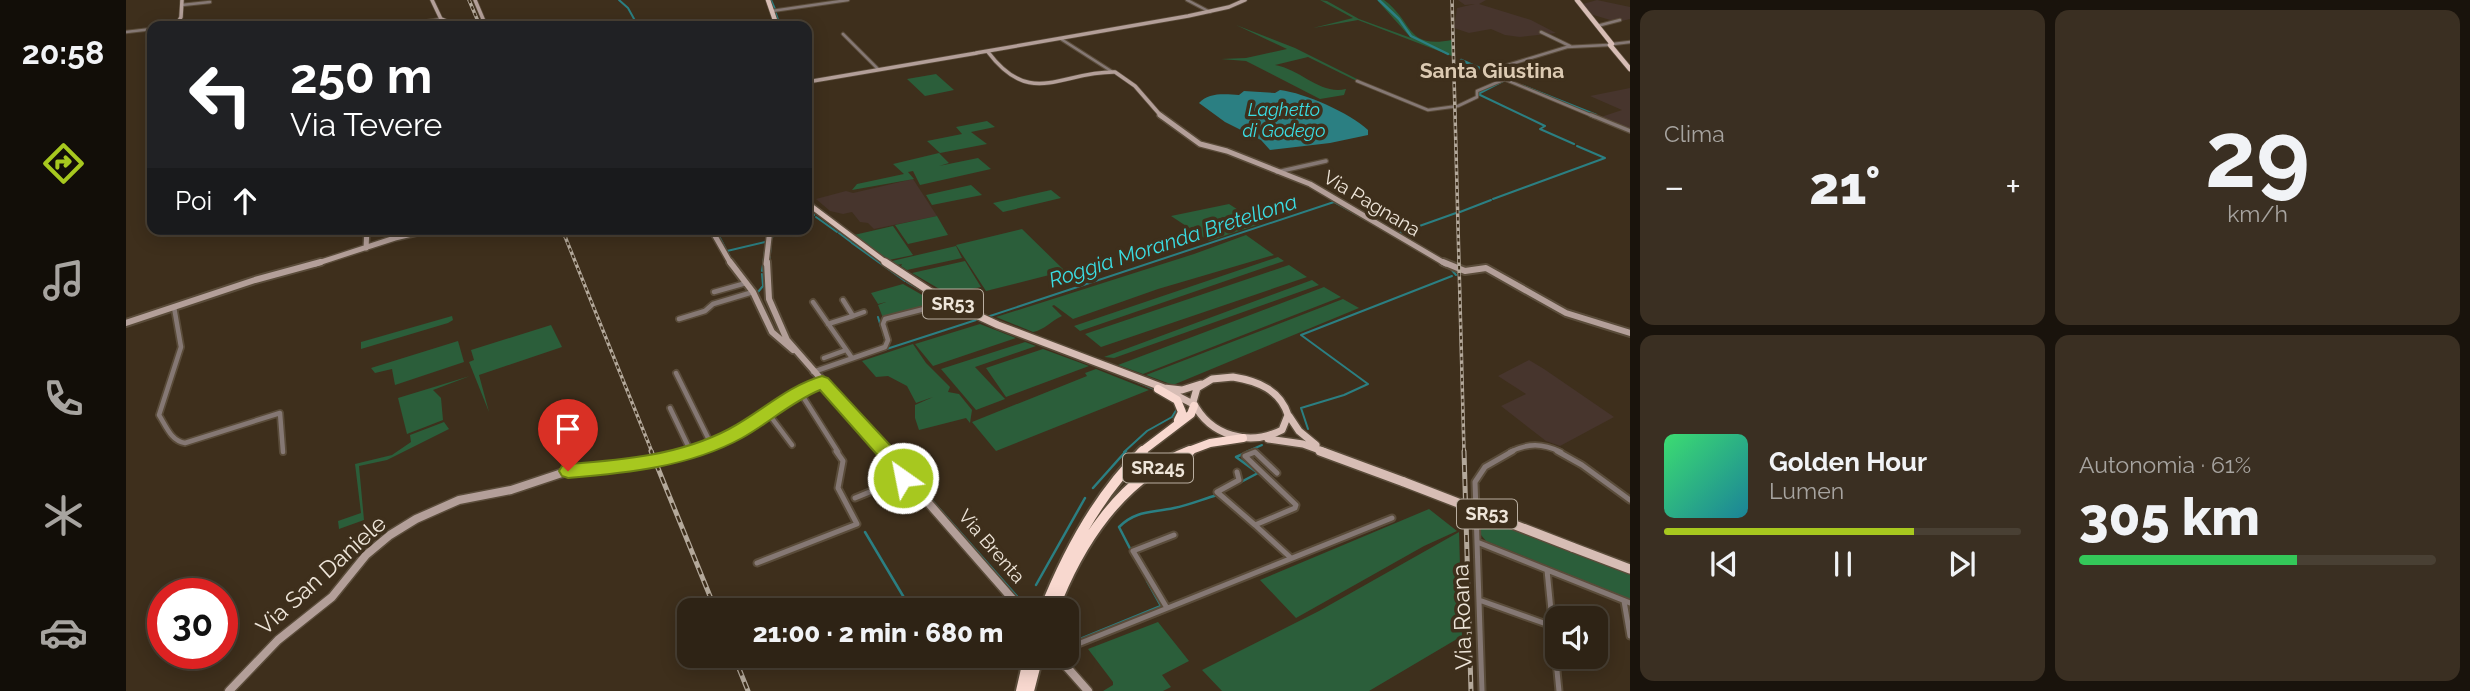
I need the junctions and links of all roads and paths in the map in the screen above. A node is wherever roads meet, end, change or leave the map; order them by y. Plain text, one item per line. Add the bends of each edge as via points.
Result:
1 (431, 0) edge
2 (475, 0) edge
3 (768, 0) edge
4 (848, 0) edge
5 (1186, 0) edge
6 (1245, 0) edge
7 (1577, 0) edge
8 (210, 2) dead end
9 (182, 4) edge
10 (206, 5) dead end
11 (772, 11) junction
12 (1210, 12) junction
13 (442, 19) junction
14 (1620, 20) dead end
15 (177, 21) edge
16 (429, 21) edge
17 (447, 21) edge
18 (484, 21) edge
19 (775, 21) edge
20 (1597, 26) junction
21 (147, 30) edge
22 (126, 32) edge
23 (1541, 32) dead end
24 (843, 34) dead end
25 (1061, 39) junction
26 (1630, 41) edge
27 (1611, 44) junction
28 (1574, 47) junction
29 (990, 52) junction
30 (878, 69) junction
31 (1630, 69) edge
32 (1111, 71) junction
33 (812, 81) edge
34 (1505, 81) junction
35 (1357, 82) dead end
36 (1630, 131) edge
37 (1326, 161) dead end
38 (1276, 173) junction
39 (812, 207) edge
40 (367, 235) edge
41 (412, 235) edge
42 (714, 235) edge
43 (769, 235) edge
44 (366, 248) junction
45 (746, 283) junction
46 (714, 292) dead end
47 (754, 292) junction
48 (843, 300) dead end
49 (813, 302) dead end
50 (949, 303) junction
51 (174, 307) junction
52 (864, 312) dead end
53 (853, 316) junction
54 (679, 319) dead end
55 (126, 323) edge
56 (828, 324) junction
57 (1630, 333) edge
58 (795, 350) junction
59 (846, 350) junction
60 (824, 358) dead end
61 (852, 358) junction
62 (1117, 371) junction
63 (813, 372) junction
64 (676, 373) dead end
65 (822, 382) junction
66 (1201, 384) junction
67 (1158, 389) junction
68 (800, 392) junction
69 (1194, 406) junction
70 (670, 408) dead end
71 (1287, 412) junction
72 (768, 413) junction
73 (1243, 438) junction
74 (1260, 438) junction
75 (792, 444) dead end
76 (712, 446) junction
77 (1141, 452) junction
78 (283, 453) dead end
79 (691, 453) junction
80 (1338, 457) junction
81 (1237, 472) dead end
82 (1277, 473) dead end
83 (907, 476) junction
84 (855, 498) dead end
85 (1629, 499) edge
86 (1392, 518) dead end
87 (1255, 524) junction
88 (1174, 535) dead end
89 (1477, 542) junction
90 (1291, 558) junction
91 (757, 563) dead end
92 (1630, 569) edge
93 (1547, 570) junction
94 (1013, 598) edge
95 (1054, 598) edge
96 (1055, 598) edge
97 (1479, 600) junction
98 (1627, 602) edge
99 (1550, 606) edge
100 (1167, 608) junction
101 (1545, 624) edge
102 (1630, 636) edge
103 (1079, 644) edge
104 (1027, 668) edge
105 (1039, 668) edge
106 (1068, 668) edge
107 (1557, 669) edge
108 (229, 691) edge
109 (1021, 691) edge
110 (1029, 691) edge
111 (1088, 691) edge
112 (1482, 691) edge
113 (1559, 691) edge

1 - 13 street
2 - 18 street
3 - 11 main road
4 - 11 street
5 - 12 street
6 - 12 street
7 - 20 main road
8 - 9 street
9 - 10 street
9 - 15 street
11 - 19 main road
12 - 25 street
13 - 16 street
13 - 17 street
14 - 20 street
20 - 27 main road
21 - 22 street
23 - 28 street
24 - 30 street
25 - 29 street
25 - 32 street, Via Pagnana
26 - 27 street
27 - 28 street
27 - 31 main road
28 - 34 street via 1488,71
29 - 30 street
29 - 32 street via 1018,82 1032,85
30 - 33 street
32 - 38 street, Via Pagnana via 1200,144
34 - 35 street via 1477,91 1477,97 1458,106 1428,110
34 - 36 street
37 - 38 street
38 - 57 street, Via Pagnana via 1310,184 1454,269 1486,268 1566,313
39 - 50 main road, SR53 via 910,280
40 - 44 street
41 - 44 street
42 - 45 street
43 - 58 street, Via Brenta via 767,294 776,320
44 - 51 street
45 - 46 street
45 - 47 street
47 - 54 street
47 - 58 street via 772,332
48 - 53 street
49 - 56 street
50 - 61 street via 884,319 886,346
50 - 62 main road, SR53
51 - 55 street
51 - 78 street via 181,347 160,411 162,423 178,442 185,443 280,413
52 - 53 street
53 - 56 street
56 - 59 street
58 - 63 street, Via Brenta
59 - 60 street
59 - 61 street
61 - 63 street
62 - 66 main road, SR53 via 1172,390
62 - 67 main road
63 - 65 street, Via Brenta
64 - 76 street
65 - 68 street, Via San Daniele
65 - 83 street, Via Brenta
66 - 69 main road via 1194,393
66 - 71 main road, SR53 via 1225,377 1251,380 1274,393
67 - 69 main road, SR53 via 1184,397
67 - 77 highway, SR245 via 1177,399 1182,414
68 - 72 street, Via San Daniele
68 - 91 street via 843,461 838,488 857,524
69 - 73 main road, SR53 via 1213,427
69 - 77 highway, SR245 via 1190,415
70 - 79 street
71 - 74 main road via 1282,430
71 - 80 main road, SR53 via 1303,436
72 - 75 street
72 - 76 street, Via San Daniele
73 - 74 main road, SR53
73 - 96 highway, SR245 via 1209,443 1160,466 1132,487 1091,533
74 - 80 main road, SR53 via 1289,441
76 - 79 street, Via San Daniele
77 - 95 highway, SR245 via 1083,532
79 - 108 street, Via San Daniele via 622,467 568,471 511,490 459,500 416,519 366,555 332,597 278,640
80 - 92 main road, SR53, bridge
81 - 87 street via 1239,480 1217,492
82 - 87 street via 1255,452 1245,456 1296,506
83 - 84 street
83 - 94 street, Via Brenta
85 - 89 street, Via Roana via 1558,450 1544,444 1526,445 1488,463 1477,475
86 - 90 street
87 - 90 street
88 - 100 street via 1133,551
89 - 93 street
89 - 97 street, Via Roana
90 - 100 street
93 - 98 street
93 - 99 street
97 - 101 street
97 - 112 street, Via Roana
98 - 102 street
100 - 103 street
104 - 109 highway
105 - 110 highway
106 - 111 street
107 - 113 street

